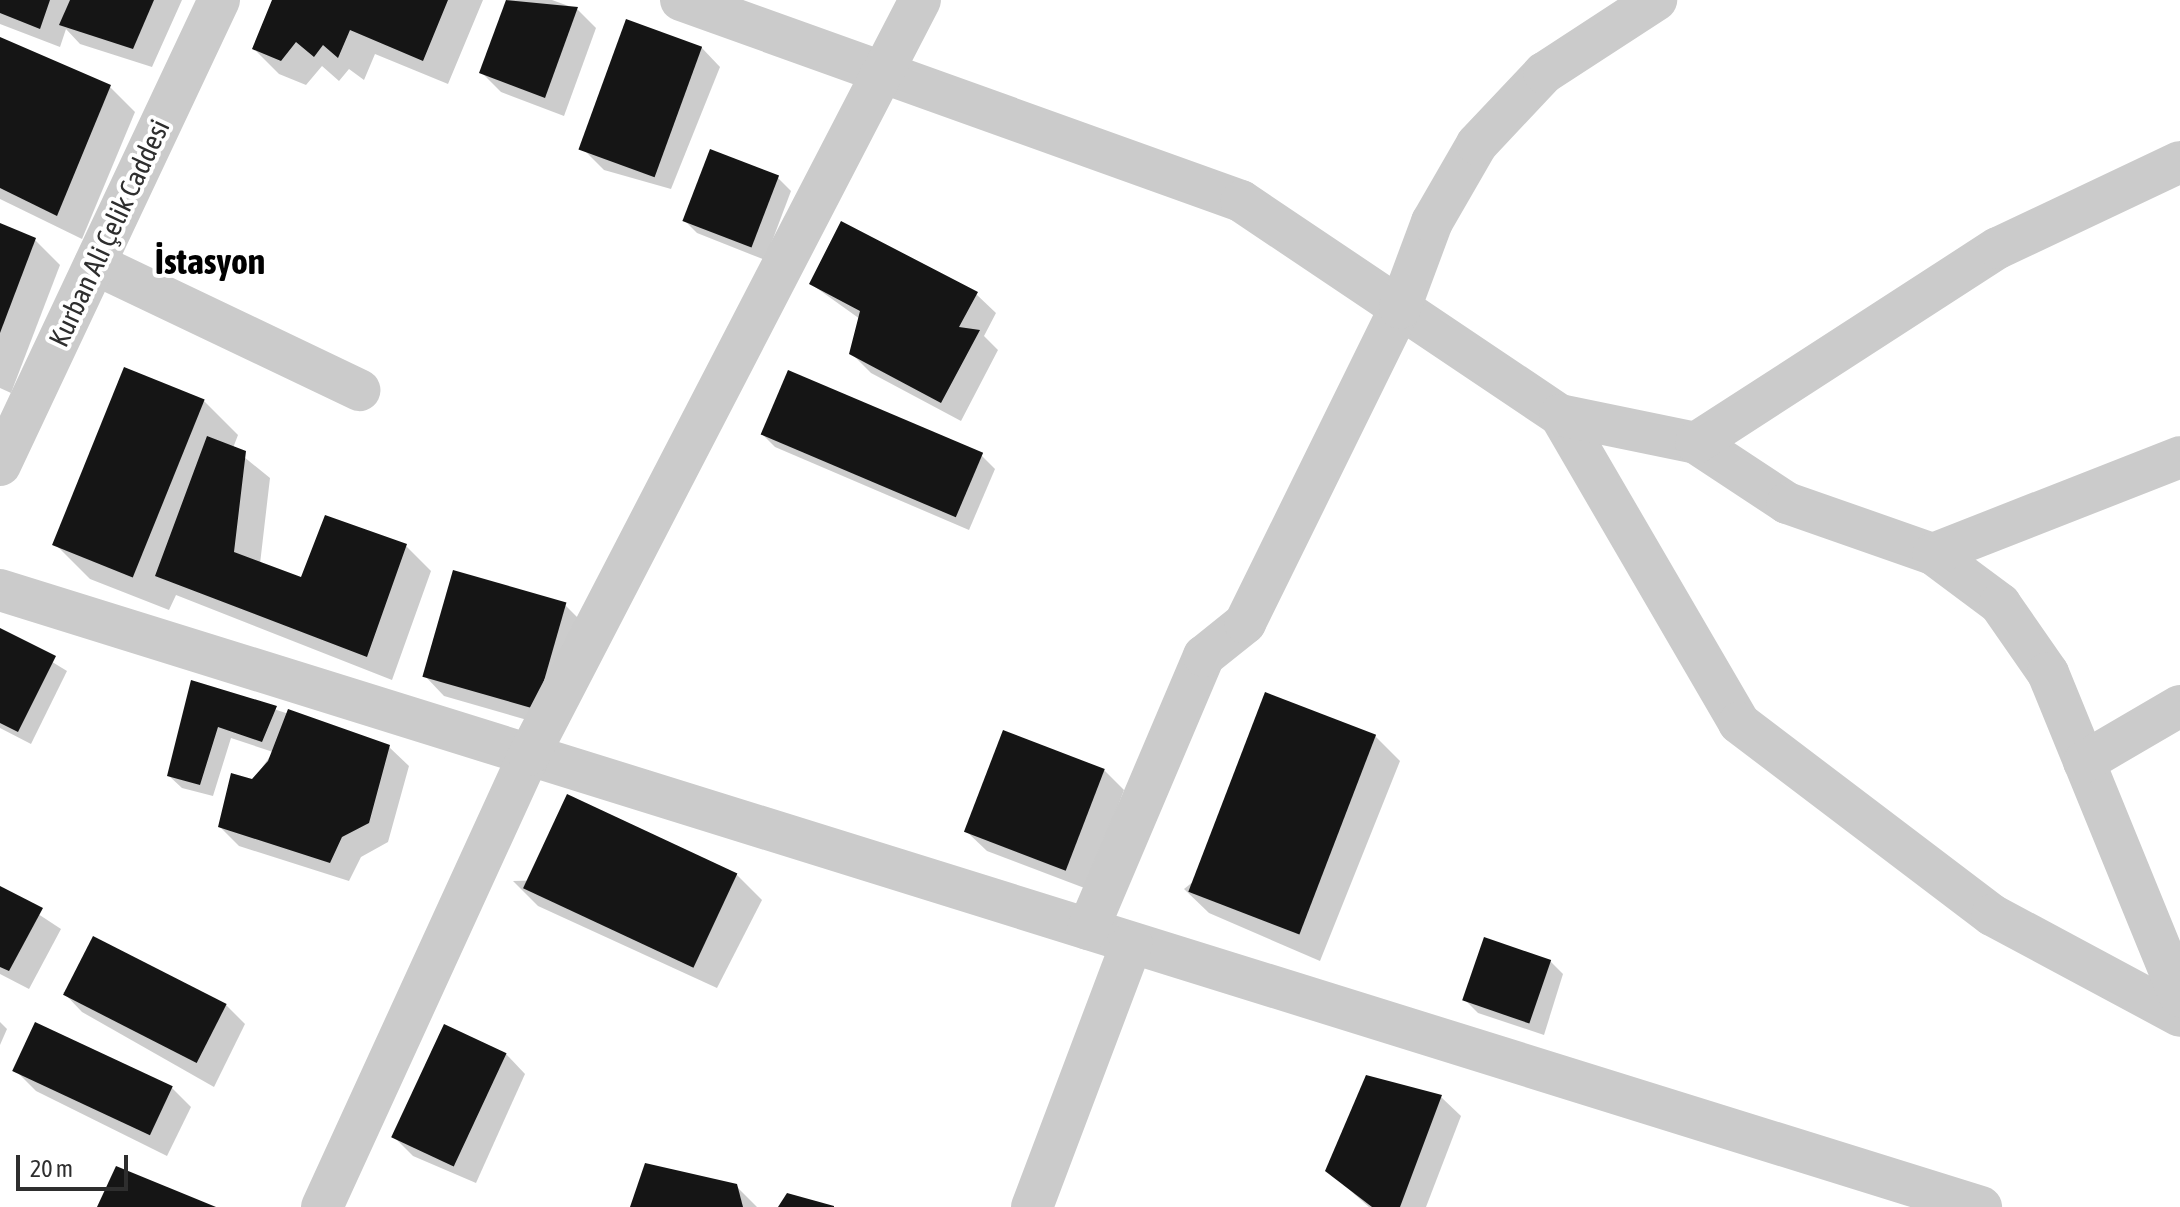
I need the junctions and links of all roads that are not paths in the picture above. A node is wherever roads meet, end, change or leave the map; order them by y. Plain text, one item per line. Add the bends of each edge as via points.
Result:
1 (219, 0) edge
2 (681, 0) edge
3 (920, 0) edge
4 (1656, 0) edge
5 (884, 76) junction
6 (2180, 162) edge
7 (95, 264) junction
8 (1400, 308) junction
9 (359, 390) dead end
10 (1560, 415) junction
11 (1696, 443) junction
12 (2180, 457) edge
13 (0, 465) edge
14 (1933, 554) junction
15 (0, 590) edge
16 (2180, 706) edge
17 (529, 755) junction
18 (2084, 762) junction
19 (1088, 929) junction
20 (1132, 943) junction
21 (2180, 996) edge
22 (2180, 1016) edge
23 (322, 1207) edge
24 (1032, 1207) edge
25 (1981, 1207) edge

1 - 7 street, Kurban Ali Çelik Caddesi
2 - 5 street
3 - 5 street
4 - 8 street via 1568,54 1491,127 1432,222
5 - 8 street via 1241,201
5 - 17 street
6 - 11 street via 1998,248
7 - 9 street
7 - 13 street, Kurban Ali Çelik Caddesi
8 - 10 street
8 - 19 street via 1245,623 1204,656
10 - 11 street
10 - 22 street via 1739,723 1992,915
11 - 14 street via 1787,503
12 - 14 street
14 - 18 street via 2000,604 2048,673
15 - 17 street
16 - 18 street
17 - 19 street
17 - 23 street
18 - 21 street
19 - 20 street
20 - 24 street
20 - 25 street

